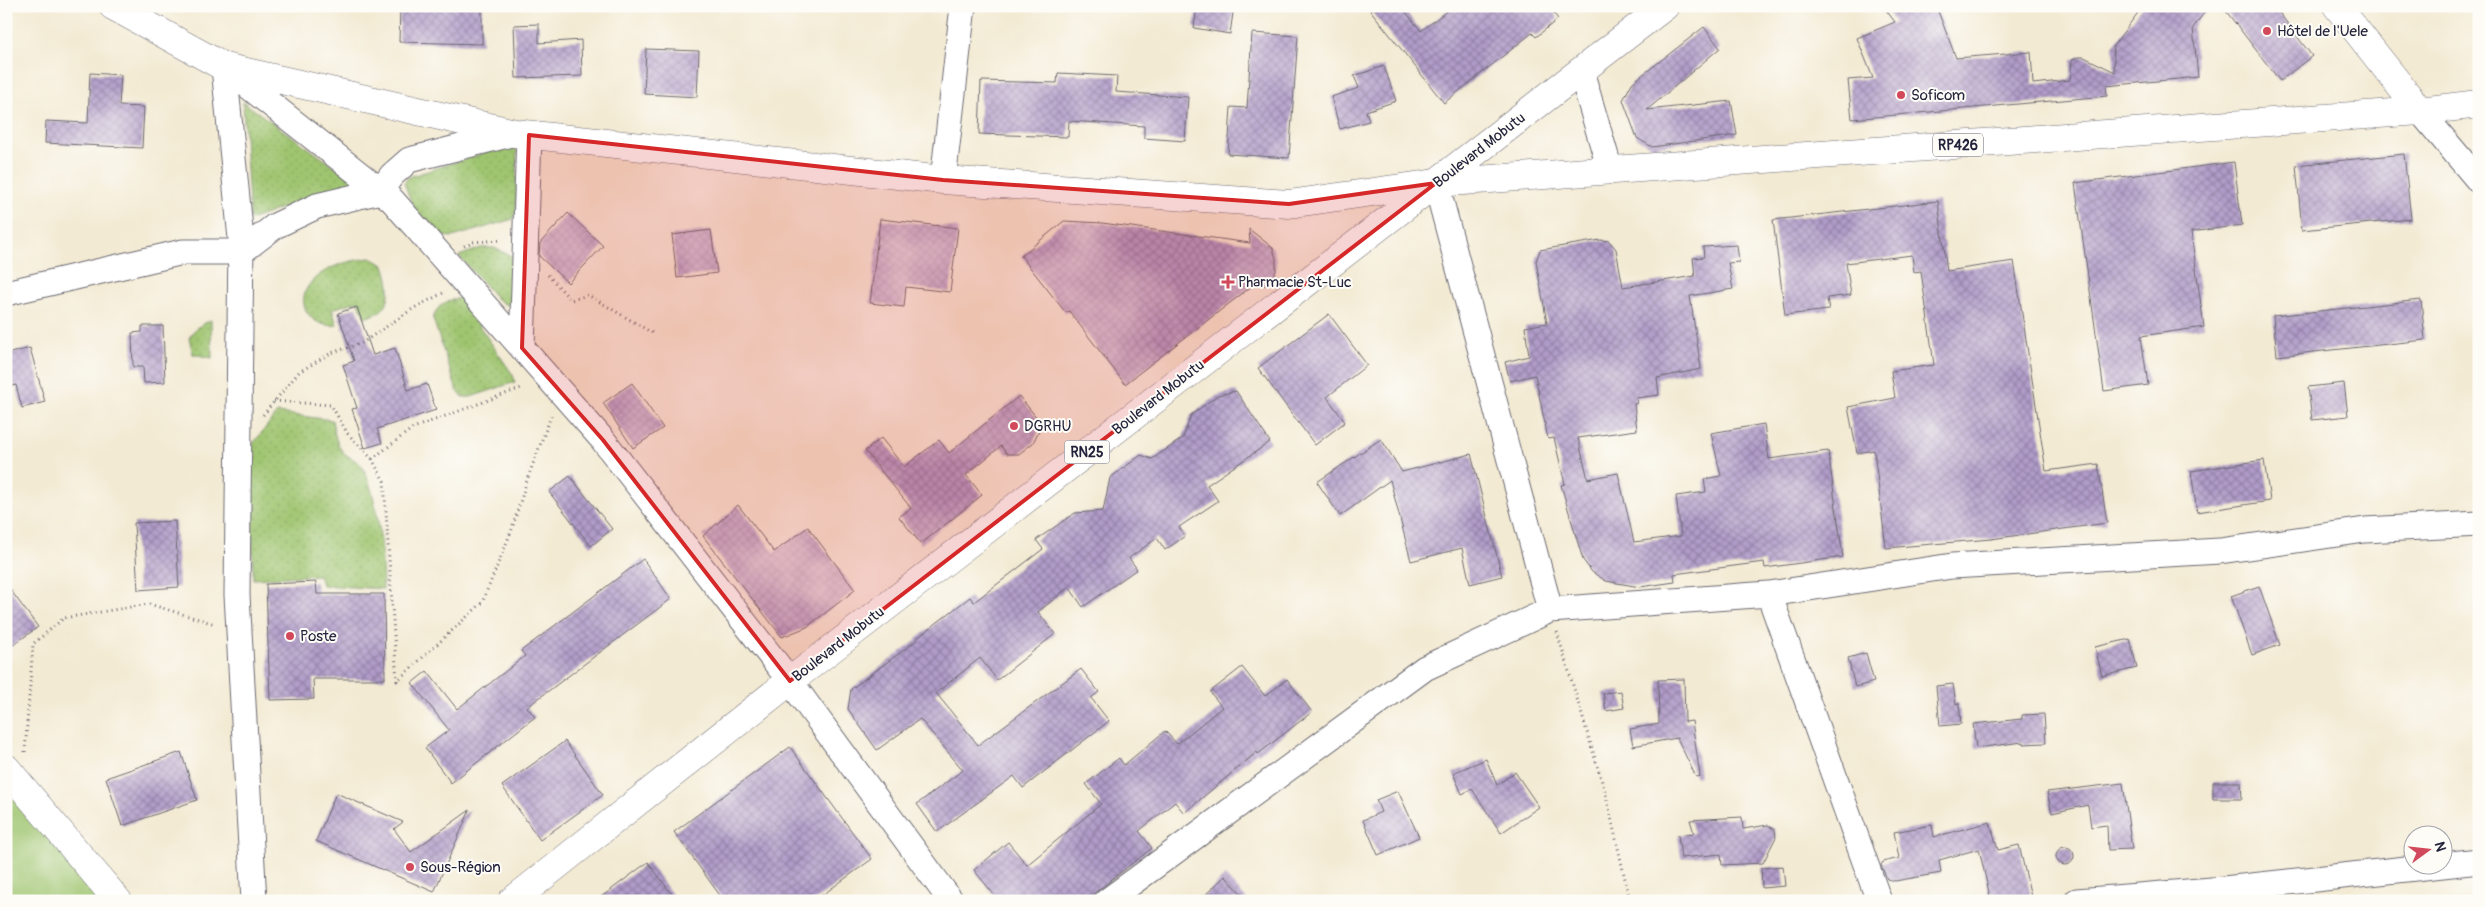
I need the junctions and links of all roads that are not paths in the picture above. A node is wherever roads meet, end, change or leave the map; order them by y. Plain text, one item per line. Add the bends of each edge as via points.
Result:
1 (113, 6) edge
2 (963, 6) edge
3 (1665, 6) edge
4 (2337, 6) edge
5 (224, 67) junction
6 (1581, 71) junction
7 (2479, 104) edge
8 (2420, 111) junction
9 (522, 134) junction
10 (1610, 170) junction
11 (943, 180) junction
12 (2479, 181) edge
13 (1436, 183) junction
14 (380, 191) junction
15 (241, 252) junction
16 (6, 293) edge
17 (522, 348) junction
18 (2479, 524) edge
19 (1769, 594) junction
20 (1550, 610) junction
21 (790, 681) junction
22 (14, 778) edge
23 (2479, 860) edge
24 (2225, 895) edge
25 (118, 901) edge
26 (254, 901) edge
27 (512, 901) edge
28 (951, 901) edge
29 (1107, 901) edge
30 (1880, 901) edge
31 (2076, 901) edge

1 - 5 main road
2 - 11 street
3 - 6 main road, Boulevard Mobutu / RN25
4 - 8 main road
5 - 9 main road
5 - 14 street
5 - 15 street
6 - 10 street
6 - 13 main road, Boulevard Mobutu / RN25
7 - 8 main road, RP426
8 - 10 main road, RP426
8 - 12 street
9 - 11 main road
9 - 14 street via 409,160
9 - 17 street
10 - 13 main road, RP426
11 - 13 main road via 1289,204
13 - 20 street
13 - 21 main road, Boulevard Mobutu / RN25
14 - 15 street via 317,206 275,226
14 - 17 street via 392,200
15 - 16 street via 183,252
15 - 26 street via 237,595
17 - 21 street via 603,440
18 - 19 street via 2365,530 2220,551 1952,566
19 - 20 street
19 - 30 street
20 - 29 street via 1425,668
21 - 27 main road, Boulevard Mobutu / RN25
21 - 28 street
22 - 25 main road
23 - 24 street
24 - 31 street

